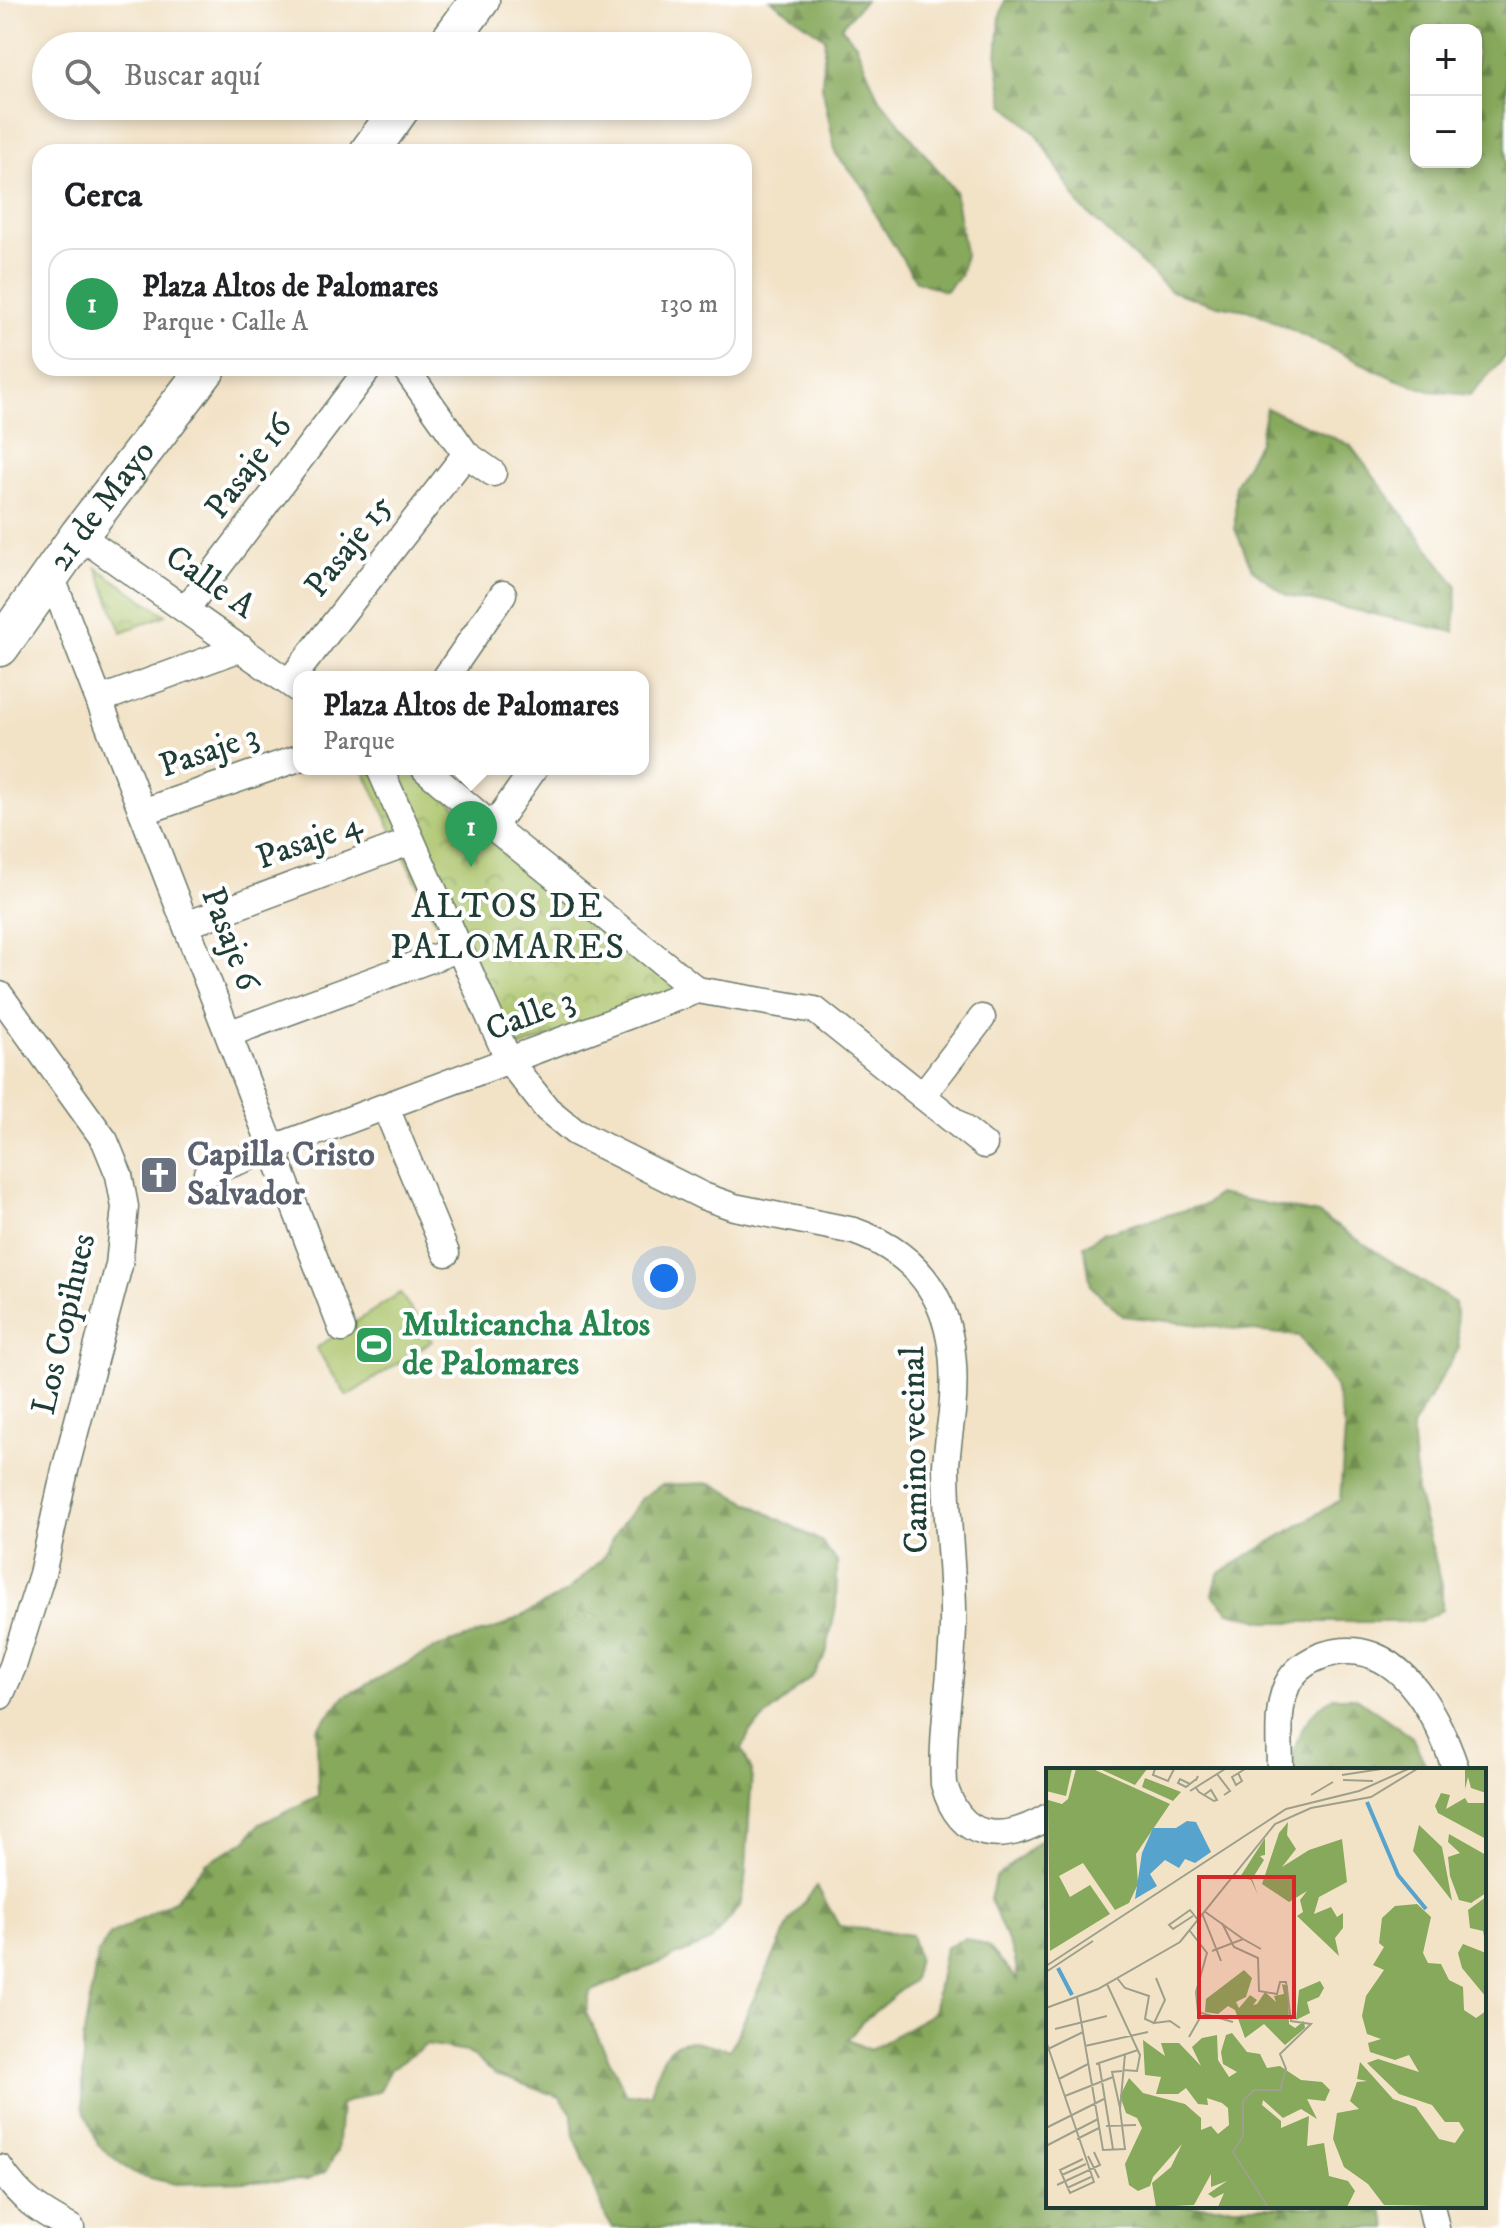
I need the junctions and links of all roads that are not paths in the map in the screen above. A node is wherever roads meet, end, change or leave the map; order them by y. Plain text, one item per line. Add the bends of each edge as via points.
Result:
1 (480, 0) edge
2 (456, 32) edge
3 (392, 120) edge
4 (375, 144) edge
5 (201, 376) edge
6 (363, 376) edge
7 (411, 376) edge
8 (466, 454) junction
9 (493, 473) dead end
10 (79, 535) junction
11 (51, 576) junction
12 (503, 594) dead end
13 (186, 609) junction
14 (0, 647) edge
15 (241, 648) junction
16 (305, 671) edge
17 (450, 671) edge
18 (293, 685) edge
19 (99, 700) junction
20 (293, 760) edge
21 (383, 775) edge
22 (432, 775) edge
23 (530, 775) edge
24 (142, 812) junction
25 (493, 827) junction
26 (412, 841) junction
27 (186, 925) junction
28 (458, 949) junction
29 (697, 990) junction
30 (0, 995) edge
31 (982, 1018) dead end
32 (228, 1034) junction
33 (509, 1061) junction
34 (922, 1096) junction
35 (386, 1108) junction
36 (984, 1145) dead end
37 (273, 1150) junction
38 (207, 1173) dead end
39 (446, 1253) dead end
40 (342, 1329) dead end
41 (0, 1696) edge
42 (1280, 1768) edge
43 (1455, 1768) edge
44 (1046, 1818) edge
45 (0, 2168) edge
46 (1431, 2208) edge
47 (28, 2217) edge
48 (71, 2228) edge
49 (1436, 2228) edge

1 - 2 street
3 - 4 street
5 - 10 street, 21 de Mayo
6 - 13 street, Pasaje 16
7 - 8 street
8 - 9 street
8 - 16 street, Pasaje 15
10 - 11 street, 21 de Mayo
10 - 13 street, Calle A
11 - 14 street, 21 de Mayo
11 - 19 street, Pasaje 6
12 - 17 street
13 - 15 street, Calle A
15 - 18 street, Calle A
15 - 19 street
19 - 24 street, Pasaje 6
20 - 24 street, Pasaje 3
21 - 26 street
22 - 25 street
23 - 25 street
24 - 27 street, Pasaje 6
25 - 29 street
26 - 27 street, Pasaje 4
26 - 28 street
27 - 32 street, Pasaje 6
28 - 32 street
28 - 33 street
29 - 33 street, Calle 3
29 - 34 street via 815,1010
30 - 41 street, Los Copihues via 105,1141 125,1207 119,1265 42,1574
31 - 34 street
32 - 37 street, Pasaje 6
33 - 35 street, Calle 3
33 - 44 street, Camino vecinal via 547,1109 575,1132 734,1207 871,1237 901,1254 926,1279 947,1321 953,1356 946,1469 953,1626 944,1784 954,1808 979,1831 1026,1830
34 - 36 street
35 - 37 street, Calle 3
35 - 39 street
37 - 38 street, Calle 3
37 - 40 street, Pasaje 6
42 - 43 street via 1280,1712 1291,1678 1316,1658 1341,1651 1371,1654 1400,1671 1431,1712
45 - 47 street
46 - 49 street
47 - 48 street

